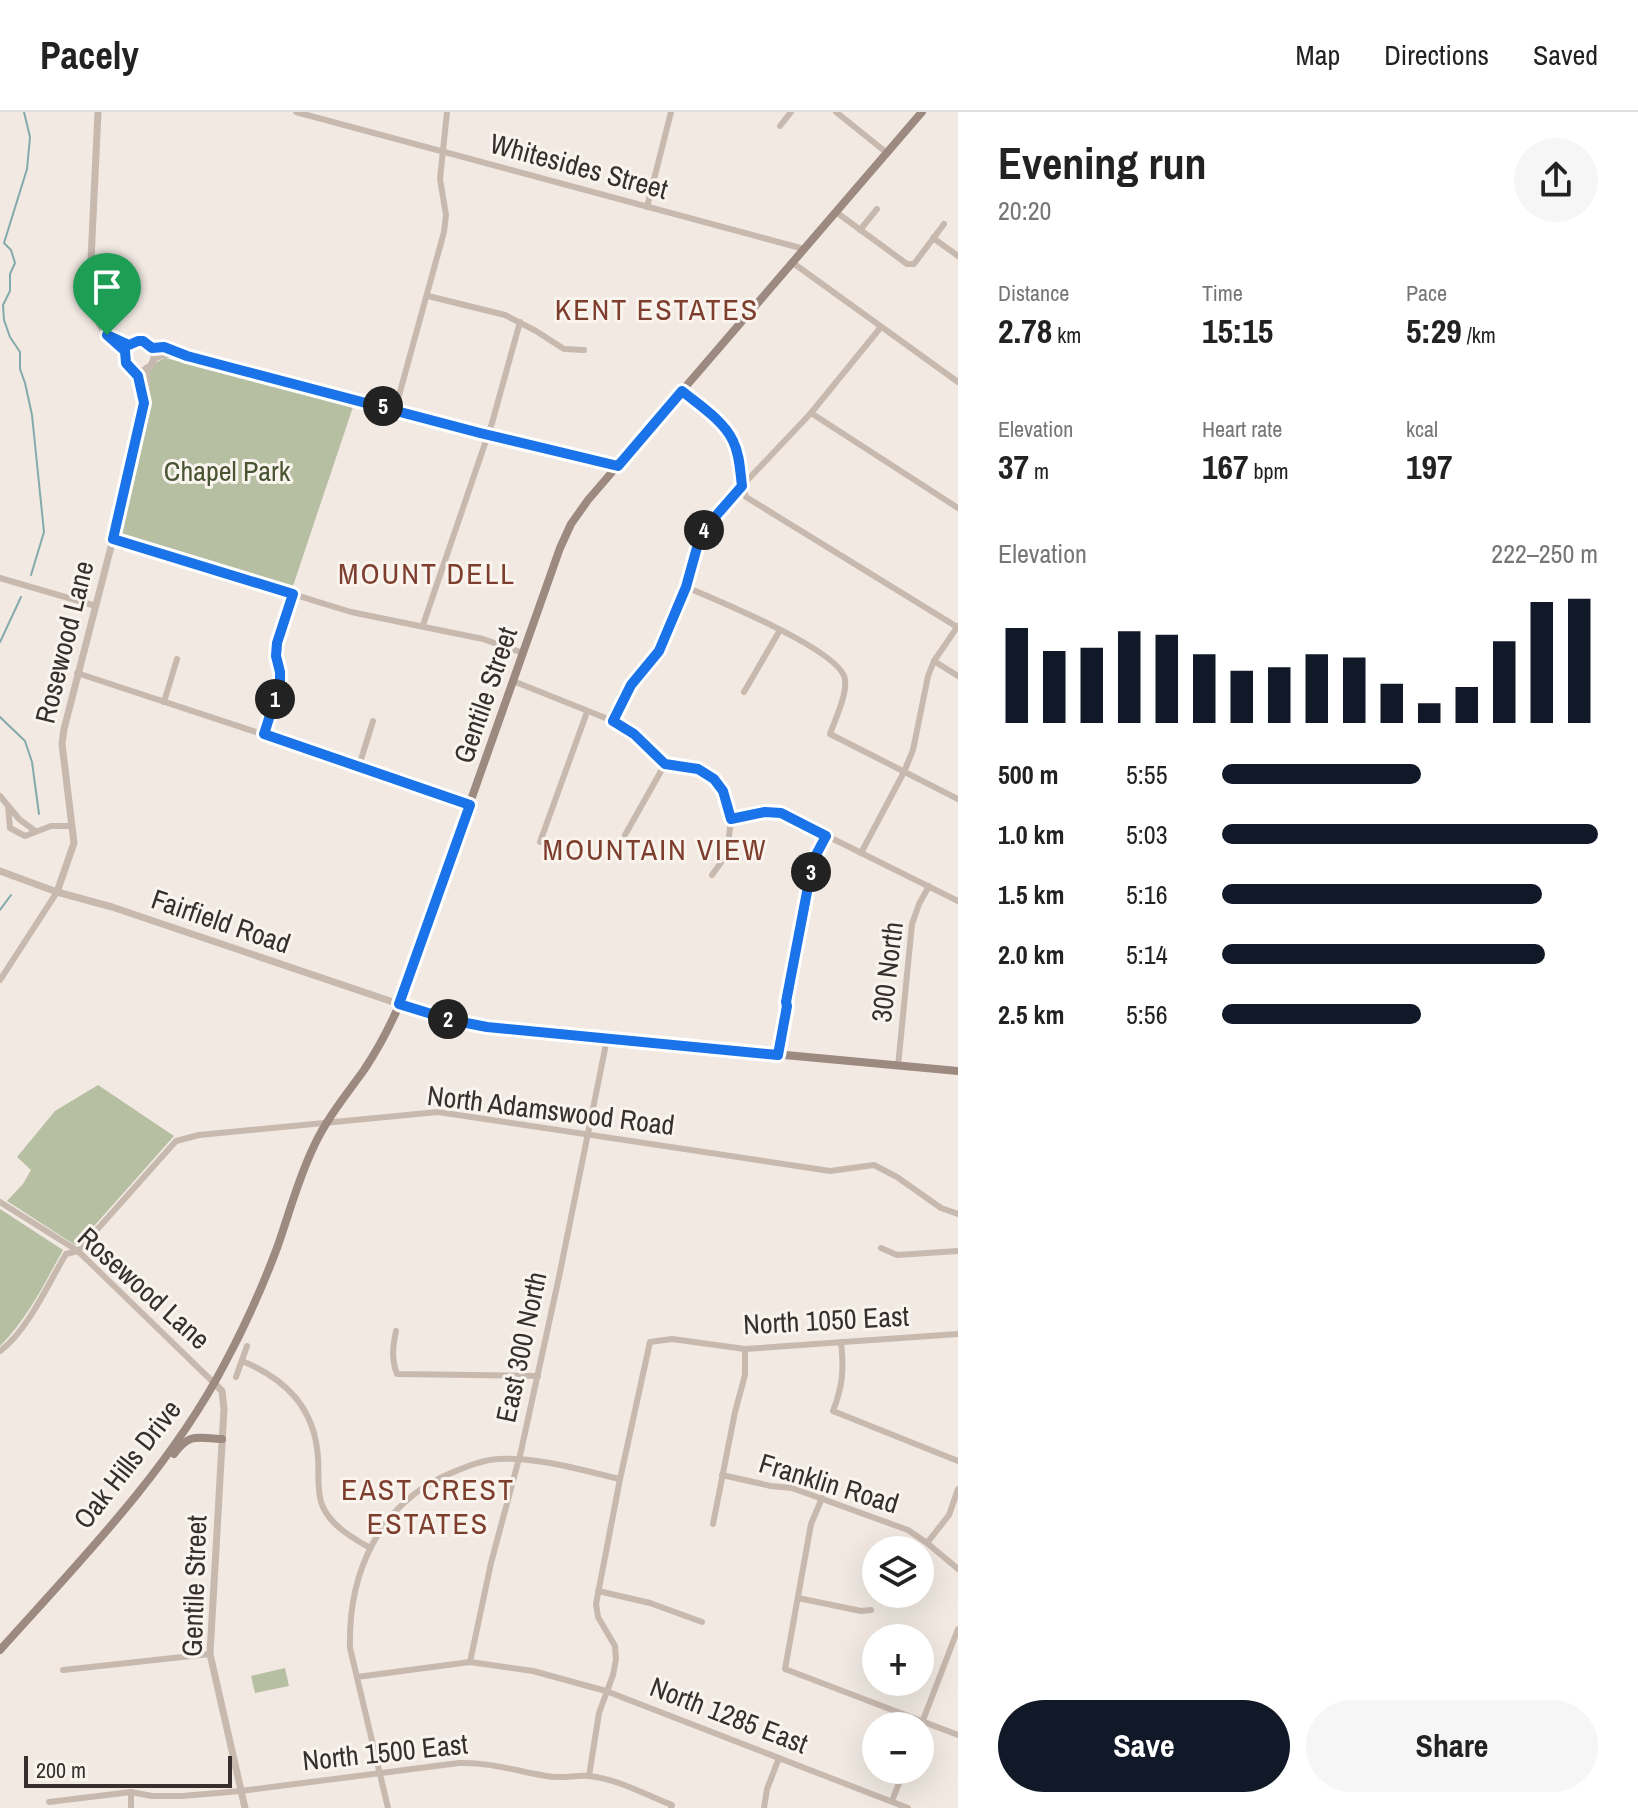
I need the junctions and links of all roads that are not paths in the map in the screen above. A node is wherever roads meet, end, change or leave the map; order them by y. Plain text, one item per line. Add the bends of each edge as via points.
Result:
1 (98, 112) edge
2 (296, 112) edge
3 (447, 112) edge
4 (671, 112) edge
5 (791, 112) edge
6 (836, 112) edge
7 (922, 112) edge
8 (780, 126) dead end
9 (441, 151) junction
10 (887, 153) junction
11 (647, 207) junction
12 (877, 209) dead end
13 (836, 212) junction
14 (944, 224) dead end
15 (860, 230) junction
16 (933, 238) junction
17 (804, 249) junction
18 (958, 256) edge
19 (793, 263) junction
20 (428, 296) junction
21 (520, 322) junction
22 (881, 327) junction
23 (127, 348) junction
24 (152, 348) junction
25 (584, 350) dead end
26 (187, 356) junction
27 (154, 359) junction
28 (147, 368) junction
29 (133, 370) junction
30 (958, 382) edge
31 (682, 391) junction
32 (144, 403) junction
33 (395, 410) junction
34 (811, 413) junction
35 (487, 434) junction
36 (618, 466) junction
37 (742, 486) junction
38 (958, 508) edge
39 (113, 539) junction
40 (0, 578) edge
41 (686, 587) junction
42 (293, 594) junction
43 (96, 606) junction
44 (423, 625) junction
45 (958, 626) edge
46 (780, 630) junction
47 (523, 653) junction
48 (177, 659) dead end
49 (934, 661) junction
50 (77, 673) junction
51 (958, 676) edge
52 (513, 681) junction
53 (744, 692) dead end
54 (164, 702) junction
55 (587, 712) junction
56 (373, 721) dead end
57 (613, 721) junction
58 (264, 734) junction
59 (665, 764) junction
60 (359, 766) junction
61 (904, 772) junction
62 (0, 796) edge
63 (958, 799) edge
64 (470, 805) junction
65 (8, 806) junction
66 (731, 819) junction
67 (72, 826) junction
68 (35, 831) junction
69 (625, 835) dead end
70 (826, 836) junction
71 (540, 842) dead end
72 (861, 853) junction
73 (0, 871) edge
74 (712, 875) dead end
75 (929, 886) junction
76 (57, 892) junction
77 (958, 901) edge
78 (0, 980) edge
79 (399, 1004) junction
80 (607, 1039) junction
81 (778, 1055) junction
82 (898, 1066) junction
83 (958, 1071) edge
84 (325, 1122) junction
85 (588, 1134) junction
86 (0, 1202) edge
87 (958, 1214) edge
88 (881, 1248) dead end
89 (78, 1251) junction
90 (958, 1251) edge
91 (261, 1286) joint
92 (396, 1331) dead end
93 (958, 1334) edge
94 (841, 1342) junction
95 (247, 1346) dead end
96 (745, 1349) junction
97 (0, 1351) edge
98 (242, 1361) junction
99 (538, 1376) junction
100 (236, 1377) dead end
101 (214, 1383) junction
102 (222, 1439) junction
103 (519, 1460) junction
104 (958, 1461) edge
105 (722, 1475) junction
106 (620, 1479) junction
107 (145, 1482) junction
108 (958, 1489) edge
109 (822, 1498) junction
110 (713, 1524) dead end
111 (917, 1536) edge
112 (932, 1536) edge
113 (370, 1548) junction
114 (934, 1549) edge
115 (958, 1569) edge
116 (598, 1591) junction
117 (798, 1598) junction
118 (871, 1610) dead end
119 (702, 1622) dead end
120 (958, 1629) edge
121 (0, 1650) edge
122 (210, 1654) junction
123 (470, 1662) junction
124 (63, 1670) dead end
125 (357, 1677) junction
126 (606, 1691) junction
127 (889, 1712) edge
128 (926, 1712) edge
129 (934, 1729) edge
130 (958, 1735) edge
131 (779, 1758) junction
132 (378, 1773) junction
133 (589, 1776) junction
134 (899, 1784) edge
135 (241, 1791) junction
136 (131, 1792) junction
137 (892, 1801) junction
138 (49, 1802) dead end
139 (672, 1807) edge
140 (131, 1808) edge
141 (245, 1808) edge
142 (388, 1808) edge
143 (764, 1808) edge
144 (908, 1808) edge

1 - 23 street via 89,302 96,322
2 - 9 street, Whitesides Street
3 - 9 street
4 - 11 street
5 - 8 street
6 - 10 street
7 - 10 main road, Gentile Street
9 - 11 street, Whitesides Street
9 - 20 street via 446,215
10 - 13 main road, Gentile Street
11 - 17 street, Whitesides Street
12 - 15 street
13 - 15 street
13 - 17 main road, Gentile Street
14 - 16 street
15 - 16 street via 907,264 914,264
16 - 18 street
17 - 19 main road, Gentile Street
19 - 22 street
19 - 31 main road, Gentile Street
20 - 21 street
20 - 33 street
21 - 25 street via 564,349
21 - 35 street
22 - 30 street
22 - 34 street
23 - 24 street via 143,341
23 - 29 street via 126,363
24 - 26 street
24 - 27 street
26 - 27 street
26 - 33 street
27 - 28 street
28 - 29 street
28 - 32 street, Rosewood Lane
29 - 32 street
31 - 36 main road, Gentile Street
31 - 37 street via 732,438
32 - 39 street, Rosewood Lane
33 - 35 street
34 - 37 street
34 - 38 street
35 - 36 street
35 - 44 street
36 - 47 main road, Gentile Street via 568,530
37 - 41 street via 701,533
37 - 45 street via 746,497
39 - 42 street
39 - 43 street, Rosewood Lane
40 - 43 street
41 - 46 street
41 - 57 street via 659,651 631,685
42 - 44 street via 351,612
42 - 58 street via 277,643 280,684
43 - 50 street, Rosewood Lane
44 - 47 street
45 - 49 street
46 - 53 street
46 - 61 street via 828,657 845,677 830,734
47 - 52 main road, Gentile Street
48 - 54 street
49 - 51 street
49 - 61 street
50 - 54 street
50 - 67 street, Rosewood Lane via 62,744
52 - 55 street
52 - 64 main road, Gentile Street
54 - 58 street
55 - 57 street
55 - 71 street
56 - 60 street
57 - 59 street
58 - 60 street
59 - 66 street via 698,769 714,779
59 - 69 street
60 - 64 street
61 - 63 street
61 - 72 street
62 - 65 street
64 - 79 main road, Gentile Street
65 - 68 street
65 - 68 street via 10,828 25,836
66 - 70 street via 781,813
66 - 74 street via 727,854
67 - 68 street
67 - 76 street, Rosewood Lane via 74,843
70 - 72 street
70 - 81 street via 811,871
72 - 75 street
73 - 76 street, Fairfield Road
75 - 77 street
75 - 82 street, 300 North via 912,924
76 - 78 street
76 - 79 street, Fairfield Road
79 - 80 main road, Fairfield Road via 465,1024
79 - 84 main road, Gentile Street via 378,1047
80 - 81 main road, Fairfield Road
80 - 85 street, East 300 North
81 - 82 main road, Fairfield Road
82 - 83 main road, Fairfield Road
84 - 85 street, North Adamswood Road via 438,1112
84 - 89 street, North Adamswood Road via 176,1141
84 - 91 main road, Gentile Street
85 - 87 street, North Adamswood Road via 830,1171 874,1165
85 - 99 street, East 300 North
86 - 89 street, Rosewood Lane
88 - 90 street via 897,1255
89 - 97 street, North Adamswood Road via 66,1254 25,1323
89 - 101 street, Rosewood Lane
91 - 101 main road, Oak Hills Drive
92 - 99 street via 392,1349 397,1374
93 - 94 street, North 1050 East
94 - 96 street, North 1050 East
94 - 104 street via 842,1388 833,1411
95 - 98 street
96 - 105 street via 745,1375
96 - 106 street, North 1050 East via 672,1339 650,1342
98 - 100 street
98 - 113 street via 284,1384 298,1400 315,1436 321,1504 343,1532
99 - 103 street, East 300 North
101 - 102 street, Gentile Street via 224,1398
101 - 107 main road, Oak Hills Drive
102 - 107 main road via 187,1439
102 - 122 street, Gentile Street
103 - 106 street
103 - 113 street via 470,1465 435,1481 405,1502
103 - 123 street, East 300 North
105 - 109 street, Franklin Road
105 - 110 street
106 - 116 street
107 - 121 main road, Oak Hills Drive
108 - 112 street via 949,1515
109 - 111 street, Franklin Road
109 - 117 street via 811,1524
113 - 125 street via 349,1622
114 - 115 street, Franklin Road
116 - 119 street
116 - 126 street via 598,1617 615,1646
117 - 118 street
117 - 127 street via 785,1669
120 - 128 street
122 - 124 street
122 - 135 street, Gentile Street
123 - 125 street, North 1285 East
123 - 126 street, North 1285 East via 533,1671
125 - 132 street
126 - 131 street, North 1285 East
126 - 133 street
129 - 130 street
131 - 137 street, North 1285 East
131 - 143 street
132 - 133 street, North 1500 East via 476,1762 549,1777
132 - 135 street, North 1500 East
132 - 142 street
133 - 139 street, North 1500 East
134 - 137 street
135 - 136 street, North 1500 East via 182,1796
135 - 141 street, Gentile Street
136 - 138 street, North 1500 East
136 - 140 street
137 - 144 street, North 1285 East

